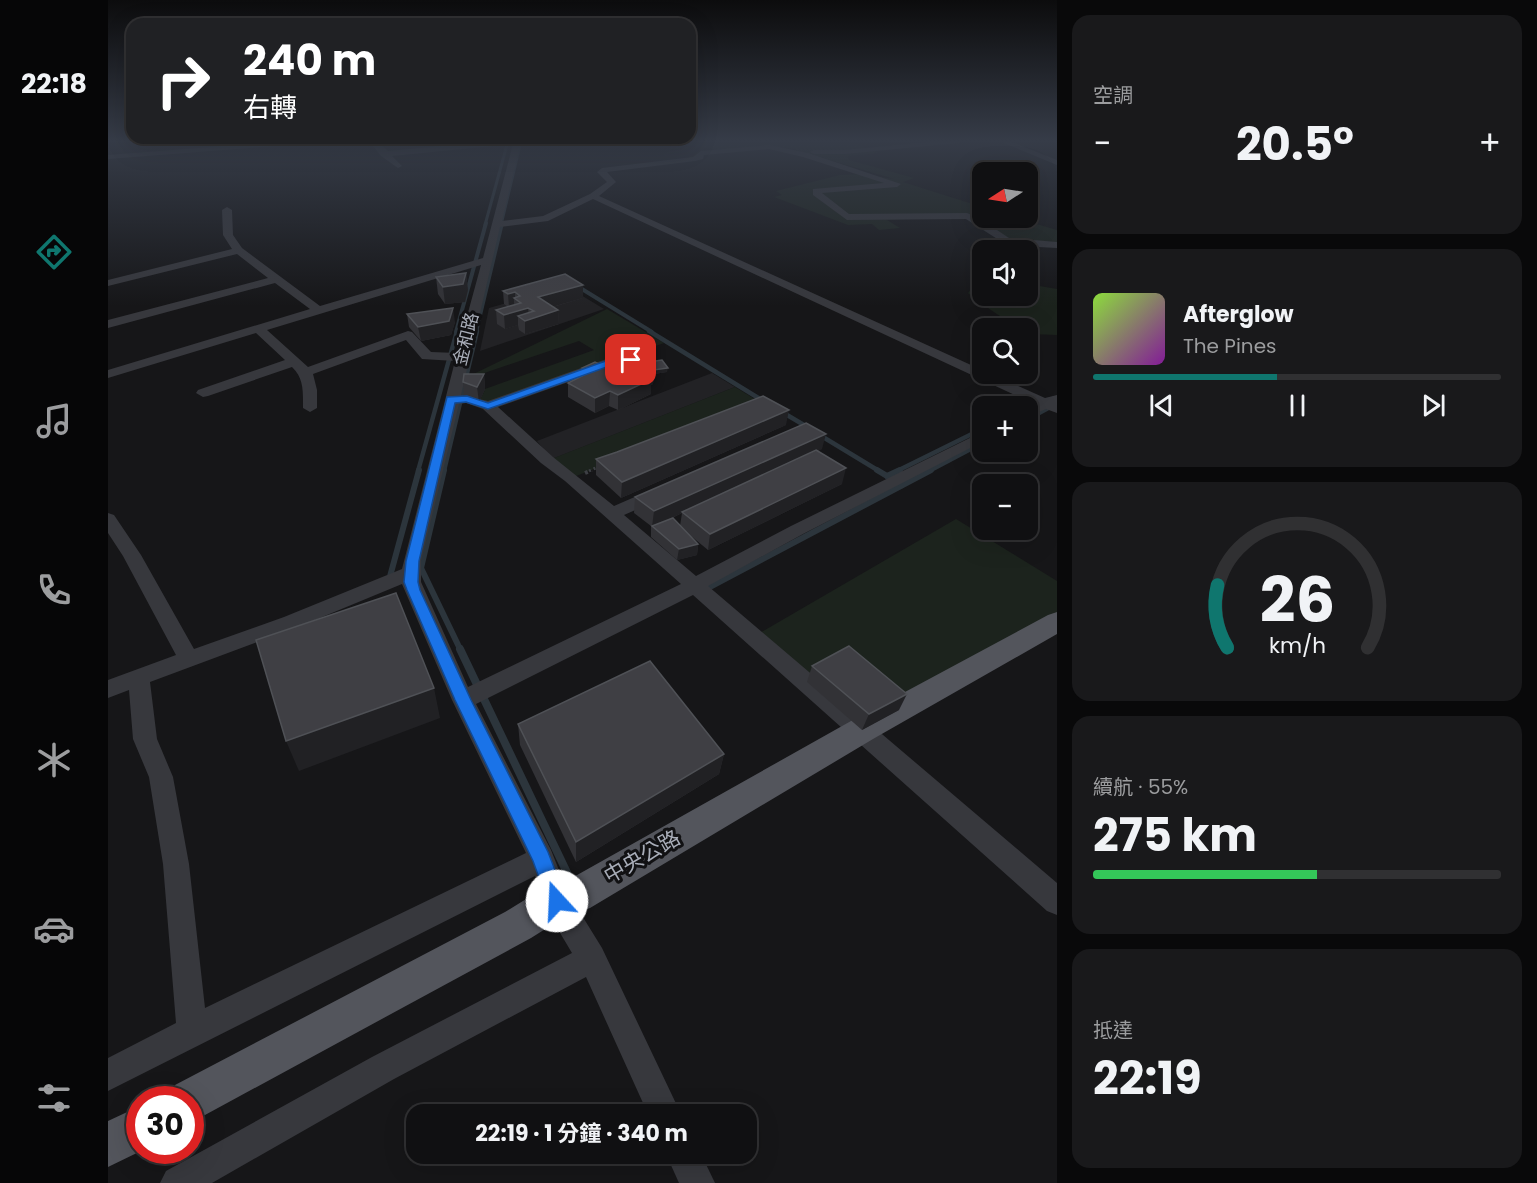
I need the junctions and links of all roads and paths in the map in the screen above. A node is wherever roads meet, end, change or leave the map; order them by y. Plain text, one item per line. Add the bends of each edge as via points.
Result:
1 (503, 196) edge
2 (593, 196) joint
3 (822, 196) edge
4 (226, 210) dead end
5 (495, 225) junction
6 (1057, 245) edge
7 (238, 250) junction
8 (486, 260) junction
9 (277, 279) junction
10 (108, 283) edge
11 (318, 310) junction
12 (108, 324) edge
13 (259, 329) junction
14 (462, 357) junction
15 (645, 359) dead end
16 (295, 361) junction
17 (306, 372) junction
18 (108, 374) edge
19 (203, 393) dead end
20 (451, 400) junction
21 (1053, 403) edge
22 (488, 406) junction
23 (310, 408) dead end
24 (1038, 409) edge
25 (972, 441) edge
26 (604, 465) edge
27 (571, 478) junction
28 (676, 486) edge
29 (615, 517) junction
30 (108, 519) edge
31 (115, 543) edge
32 (411, 573) junction
33 (694, 586) junction
34 (1057, 622) edge
35 (189, 659) junction
36 (139, 678) junction
37 (108, 688) edge
38 (463, 700) junction
39 (862, 730) junction
40 (542, 859) junction
41 (557, 901) junction
42 (1057, 901) edge
43 (592, 958) junction
44 (192, 1031) junction
45 (108, 1075) edge
46 (204, 1093) edge
47 (660, 1104) edge
48 (126, 1135) edge
49 (108, 1145) edge
50 (688, 1164) edge
51 (178, 1183) edge
52 (697, 1183) edge

1 - 5 street, 金和路
2 - 5 street via 544,219
2 - 21 street
3 - 6 street via 842,215 854,218 967,216 1005,239
4 - 7 street via 228,235
5 - 8 street, 金和路
7 - 9 street
7 - 10 street
8 - 11 street
8 - 14 street, 金和路
9 - 11 street
9 - 12 street
11 - 13 street
13 - 16 street
13 - 18 street
14 - 17 street via 427,356 408,335
14 - 20 street, 金和路
15 - 22 street via 617,360
16 - 17 street
16 - 19 street
17 - 23 street
20 - 22 street via 467,399
20 - 32 street, 金和路
21 - 24 street
22 - 27 street
25 - 33 street
26 - 27 path
27 - 29 street
28 - 29 street
29 - 33 street
30 - 31 street
31 - 35 street
32 - 35 street
32 - 38 street, 金和路 via 413,590
33 - 38 street
33 - 39 street
34 - 39 main road, 中央公路
35 - 36 street
36 - 37 street
36 - 44 street via 145,739 161,777 176,864
38 - 40 street, 金和路
39 - 41 main road, 中央公路 via 577,895
39 - 42 street
40 - 41 street, 金和路
40 - 44 street
41 - 43 street, 金和路
41 - 46 main road, 中央公路
43 - 47 street, 金和路
43 - 51 street via 383,1068
44 - 45 street
48 - 49 main road
50 - 52 street

